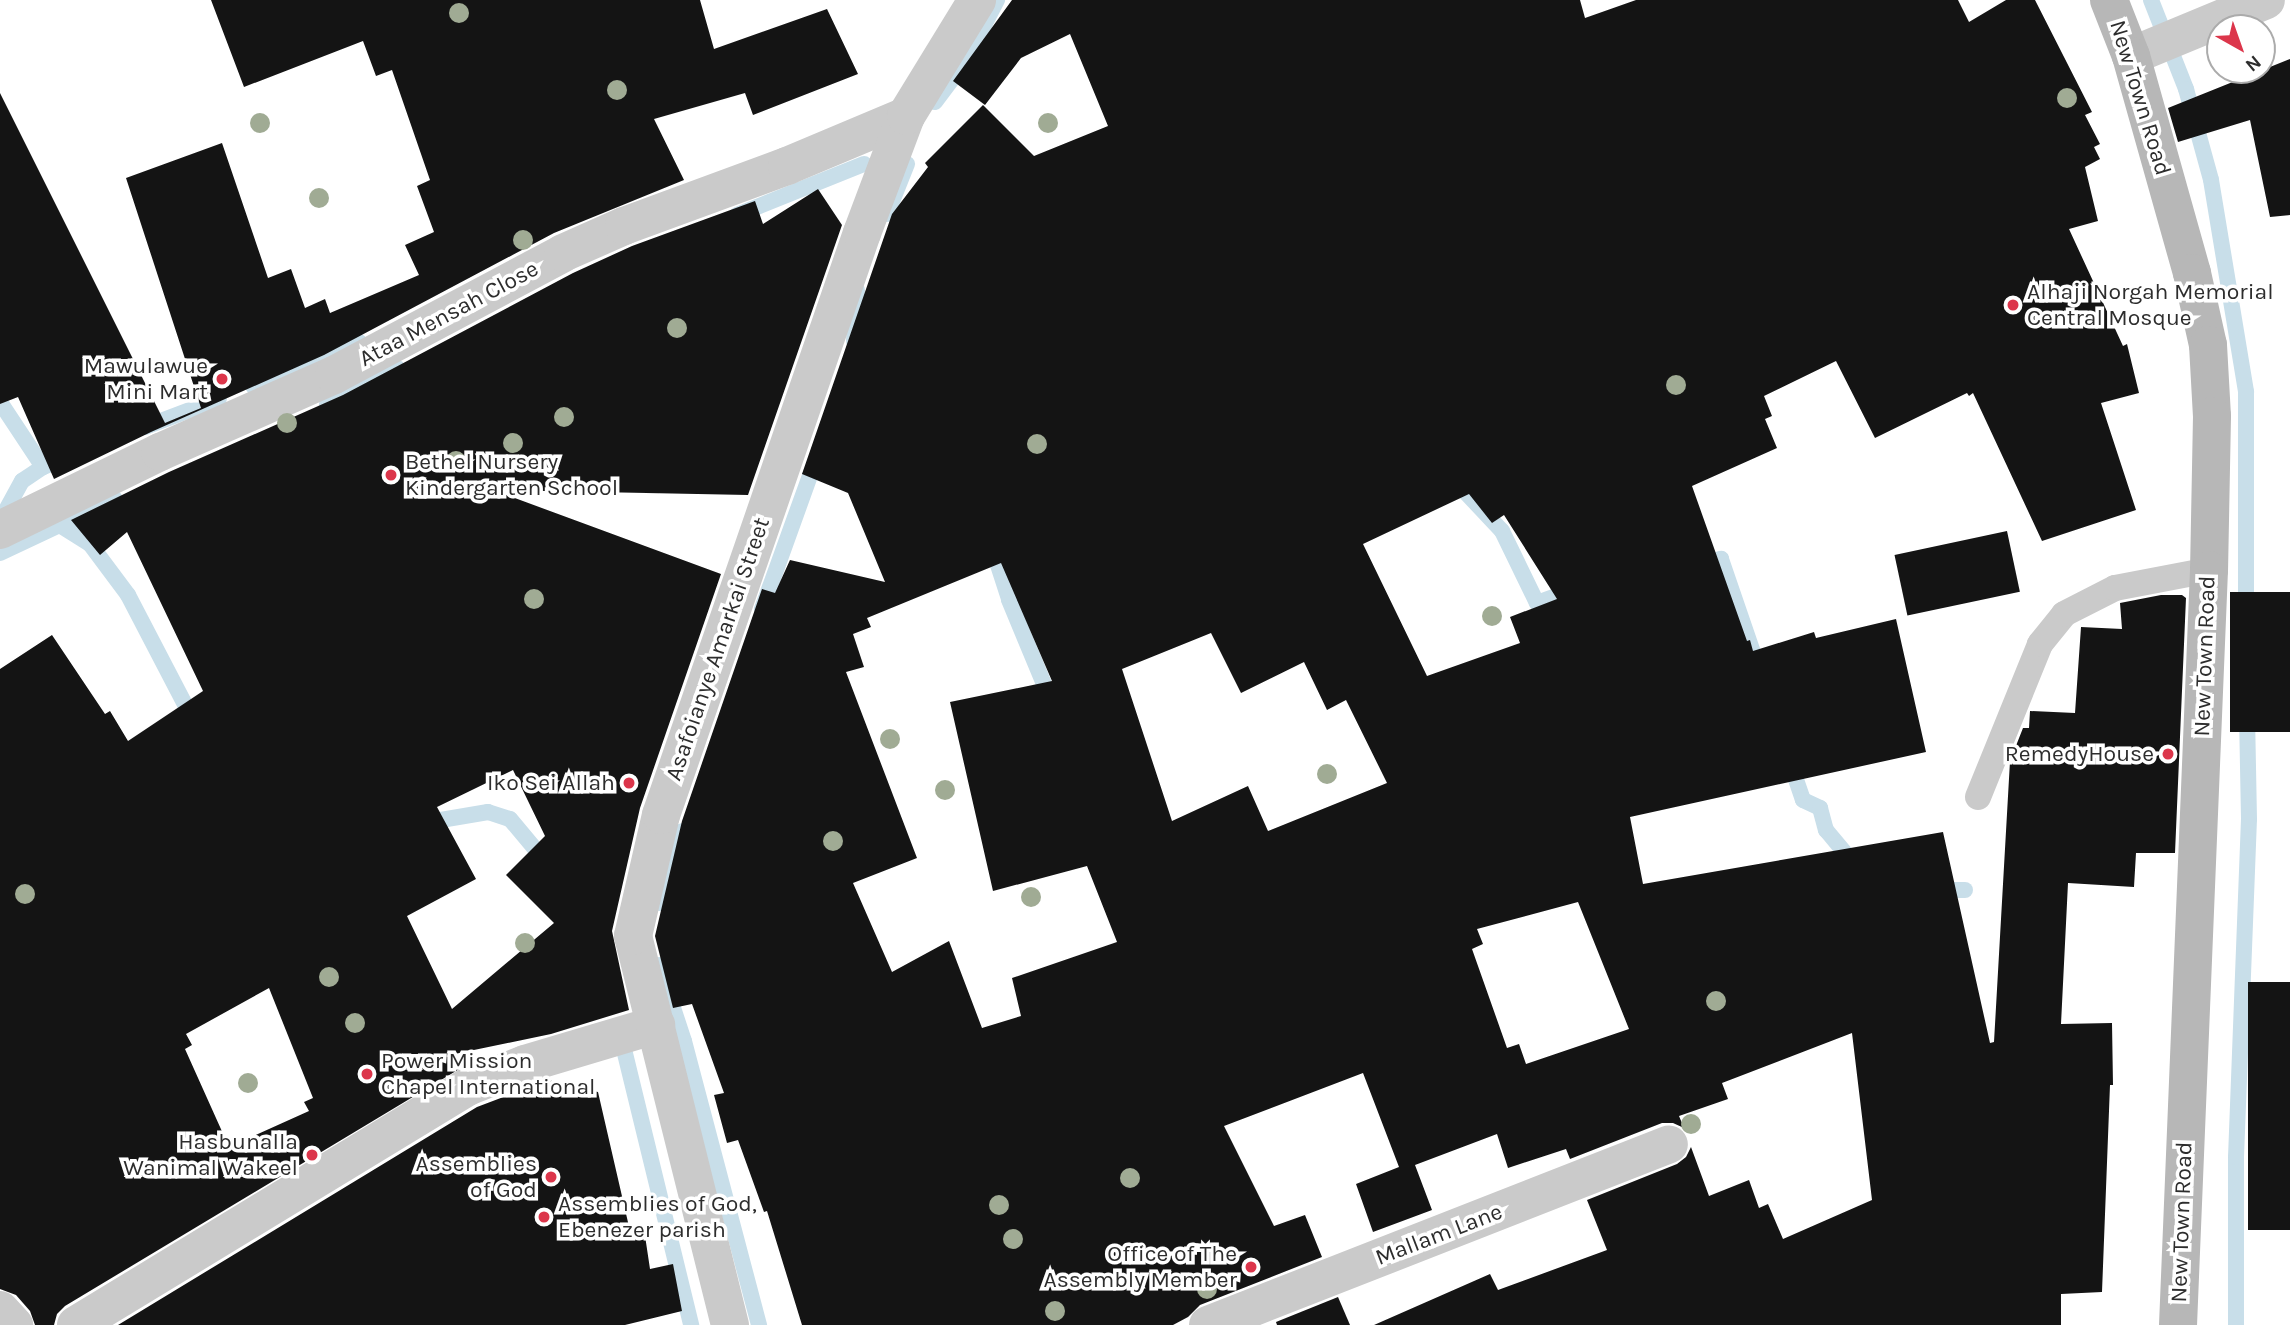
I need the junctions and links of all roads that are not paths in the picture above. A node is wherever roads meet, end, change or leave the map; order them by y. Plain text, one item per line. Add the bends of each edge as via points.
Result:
1 (976, 0) edge
2 (2109, 0) edge
3 (2266, 0) edge
4 (2131, 57) junction
5 (906, 116) junction
6 (0, 530) edge
7 (2209, 570) junction
8 (1978, 797) dead end
9 (656, 1025) junction
10 (1669, 1144) dead end
11 (0, 1310) edge
12 (14, 1325) edge
13 (76, 1325) edge
14 (730, 1325) edge
15 (1208, 1325) edge
16 (2178, 1325) edge

1 - 5 street, Asafoianye Amarkai Street
2 - 4 street, New Town Road
3 - 4 street
4 - 7 street, New Town Road via 2192,273 2207,345 2212,416
5 - 6 street, Ataa Mensah Close via 563,253 334,375 148,457
5 - 9 street, Asafoianye Amarkai Street via 661,815 634,936
7 - 8 lane via 2115,588 2064,614 2040,644
7 - 16 street, New Town Road
9 - 13 street via 525,1064 467,1087
9 - 14 street, Asafoianye Amarkai Street
10 - 15 street, Mallam Lane
11 - 12 street

